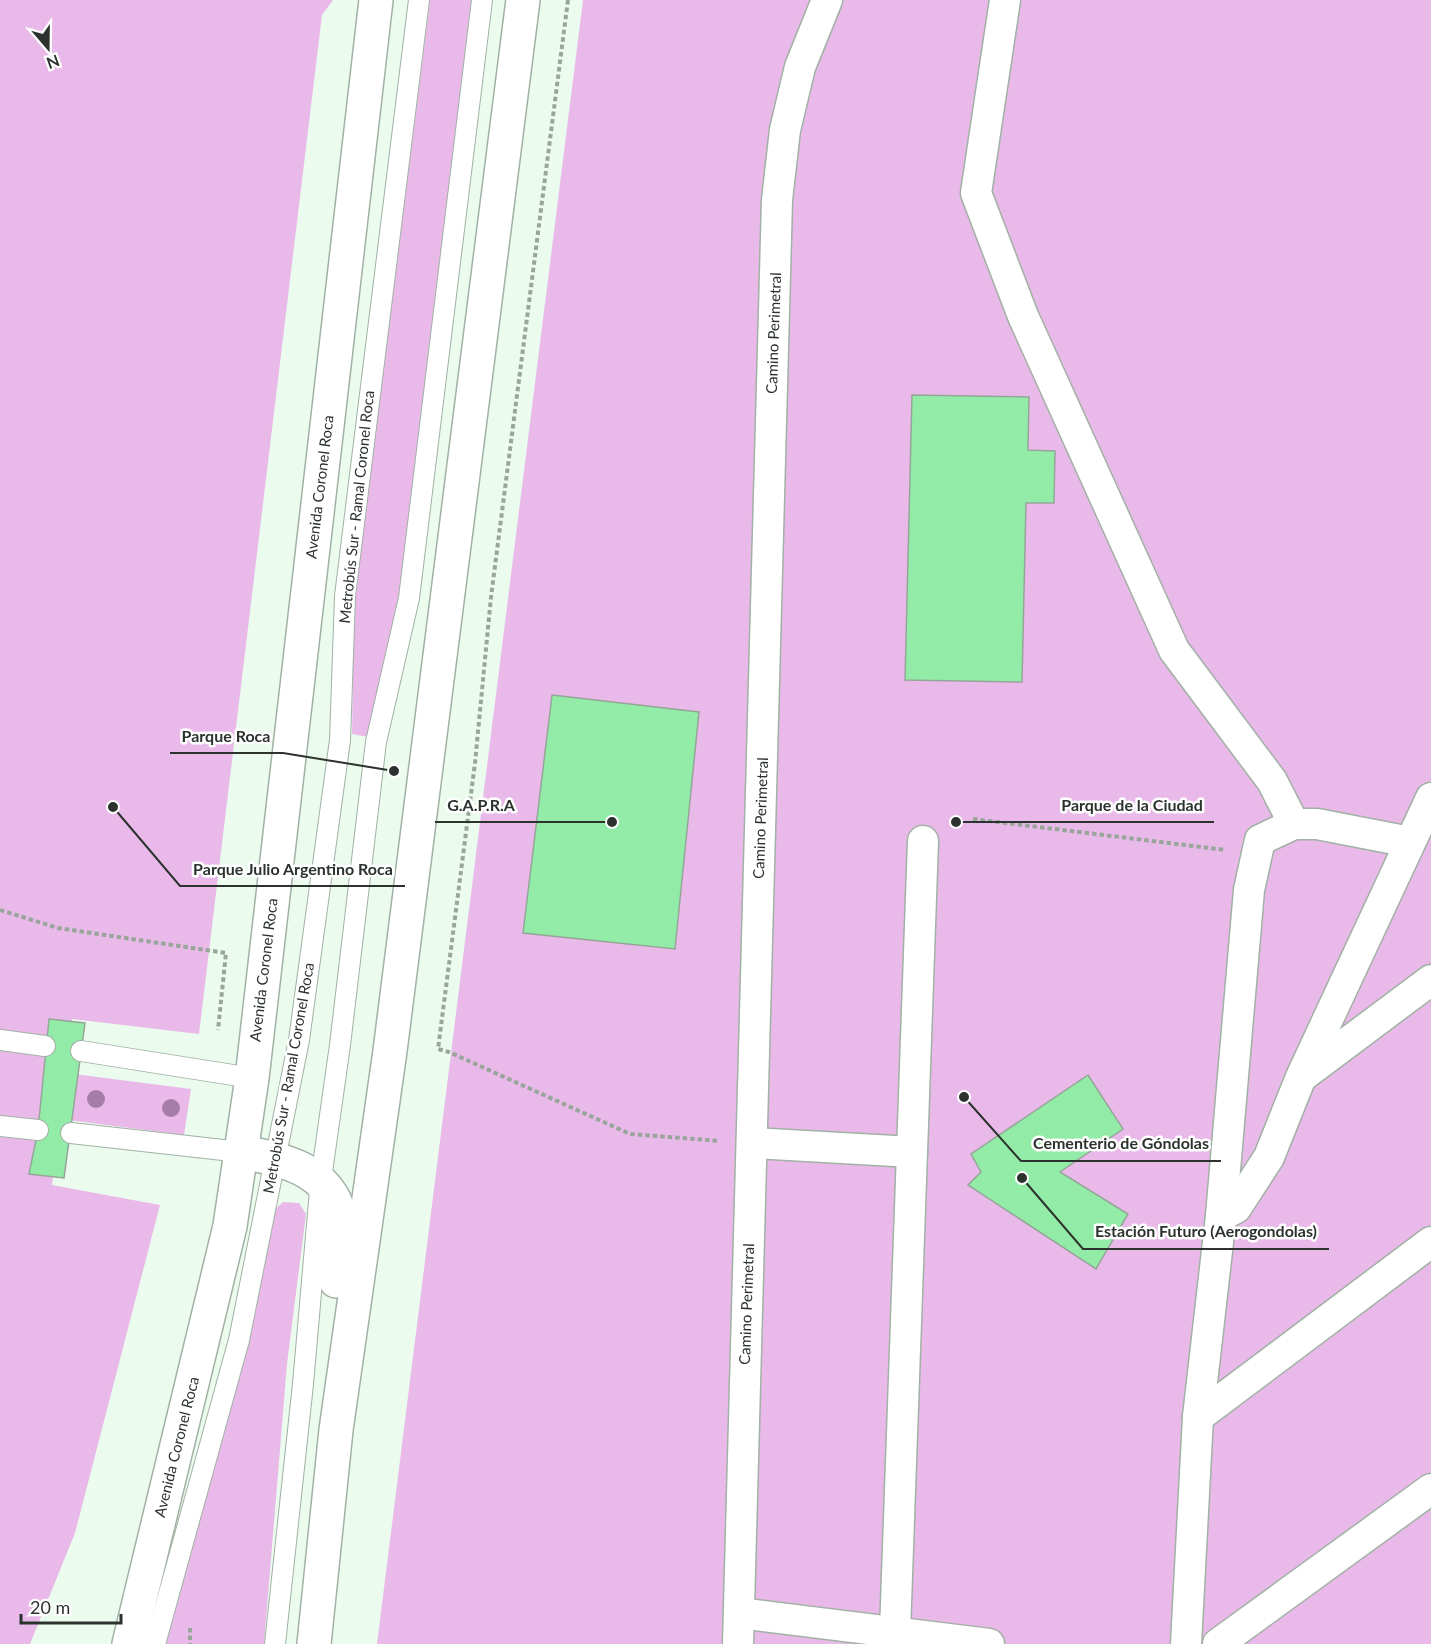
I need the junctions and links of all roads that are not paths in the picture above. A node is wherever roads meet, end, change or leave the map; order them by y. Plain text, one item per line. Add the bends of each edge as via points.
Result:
1 (376, 0) edge
2 (419, 0) edge
3 (482, 0) edge
4 (523, 0) edge
5 (827, 0) edge
6 (1005, 0) edge
7 (1431, 798) edge
8 (1294, 824) junction
9 (923, 841) dead end
10 (1410, 842) junction
11 (1431, 980) edge
12 (0, 1040) edge
13 (45, 1046) dead end
14 (81, 1051) dead end
15 (1301, 1077) junction
16 (252, 1078) junction
17 (0, 1126) edge
18 (38, 1130) dead end
19 (71, 1133) dead end
20 (752, 1143) junction
21 (240, 1152) junction
22 (912, 1152) junction
23 (275, 1158) junction
24 (321, 1179) junction
25 (1221, 1216) junction
26 (1431, 1242) edge
27 (1198, 1416) junction
28 (336, 1430) junction
29 (1431, 1489) edge
30 (739, 1614) junction
31 (894, 1632) junction
32 (129, 1644) edge
33 (156, 1644) edge
34 (275, 1644) edge
35 (314, 1644) edge
36 (738, 1644) edge
37 (989, 1644) edge
38 (1186, 1644) edge
39 (1218, 1644) edge

1 - 16 main road, Avenida Coronel Roca
2 - 23 lane, Metrobús Sur - Ramal Coronel Roca via 345,596 340,740 299,1040
3 - 24 lane via 409,598 376,742
4 - 28 main road via 390,1051
5 - 20 street, Camino Perimetral via 800,66 784,130 777,200
6 - 8 street via 976,193 1023,316 1174,650 1272,781
7 - 10 street
8 - 10 street via 1317,824
8 - 25 street via 1260,840 1249,890
9 - 22 street
10 - 15 street
11 - 15 street
12 - 13 lane
14 - 16 lane
15 - 25 street via 1269,1157 1236,1209
16 - 21 main road, Avenida Coronel Roca
17 - 18 lane
19 - 21 lane
20 - 22 street
20 - 30 street, Camino Perimetral
21 - 23 main road
21 - 32 main road, Avenida Coronel Roca via 230,1226
22 - 31 street
23 - 24 main road
23 - 33 lane, Metrobús Sur - Ramal Coronel Roca via 239,1340
24 - 28 main road via 340,1217 330,1337
24 - 34 lane
25 - 27 street
26 - 27 street
27 - 38 street
28 - 35 main road
29 - 39 street
30 - 31 street
30 - 36 street, Camino Perimetral
31 - 37 street

